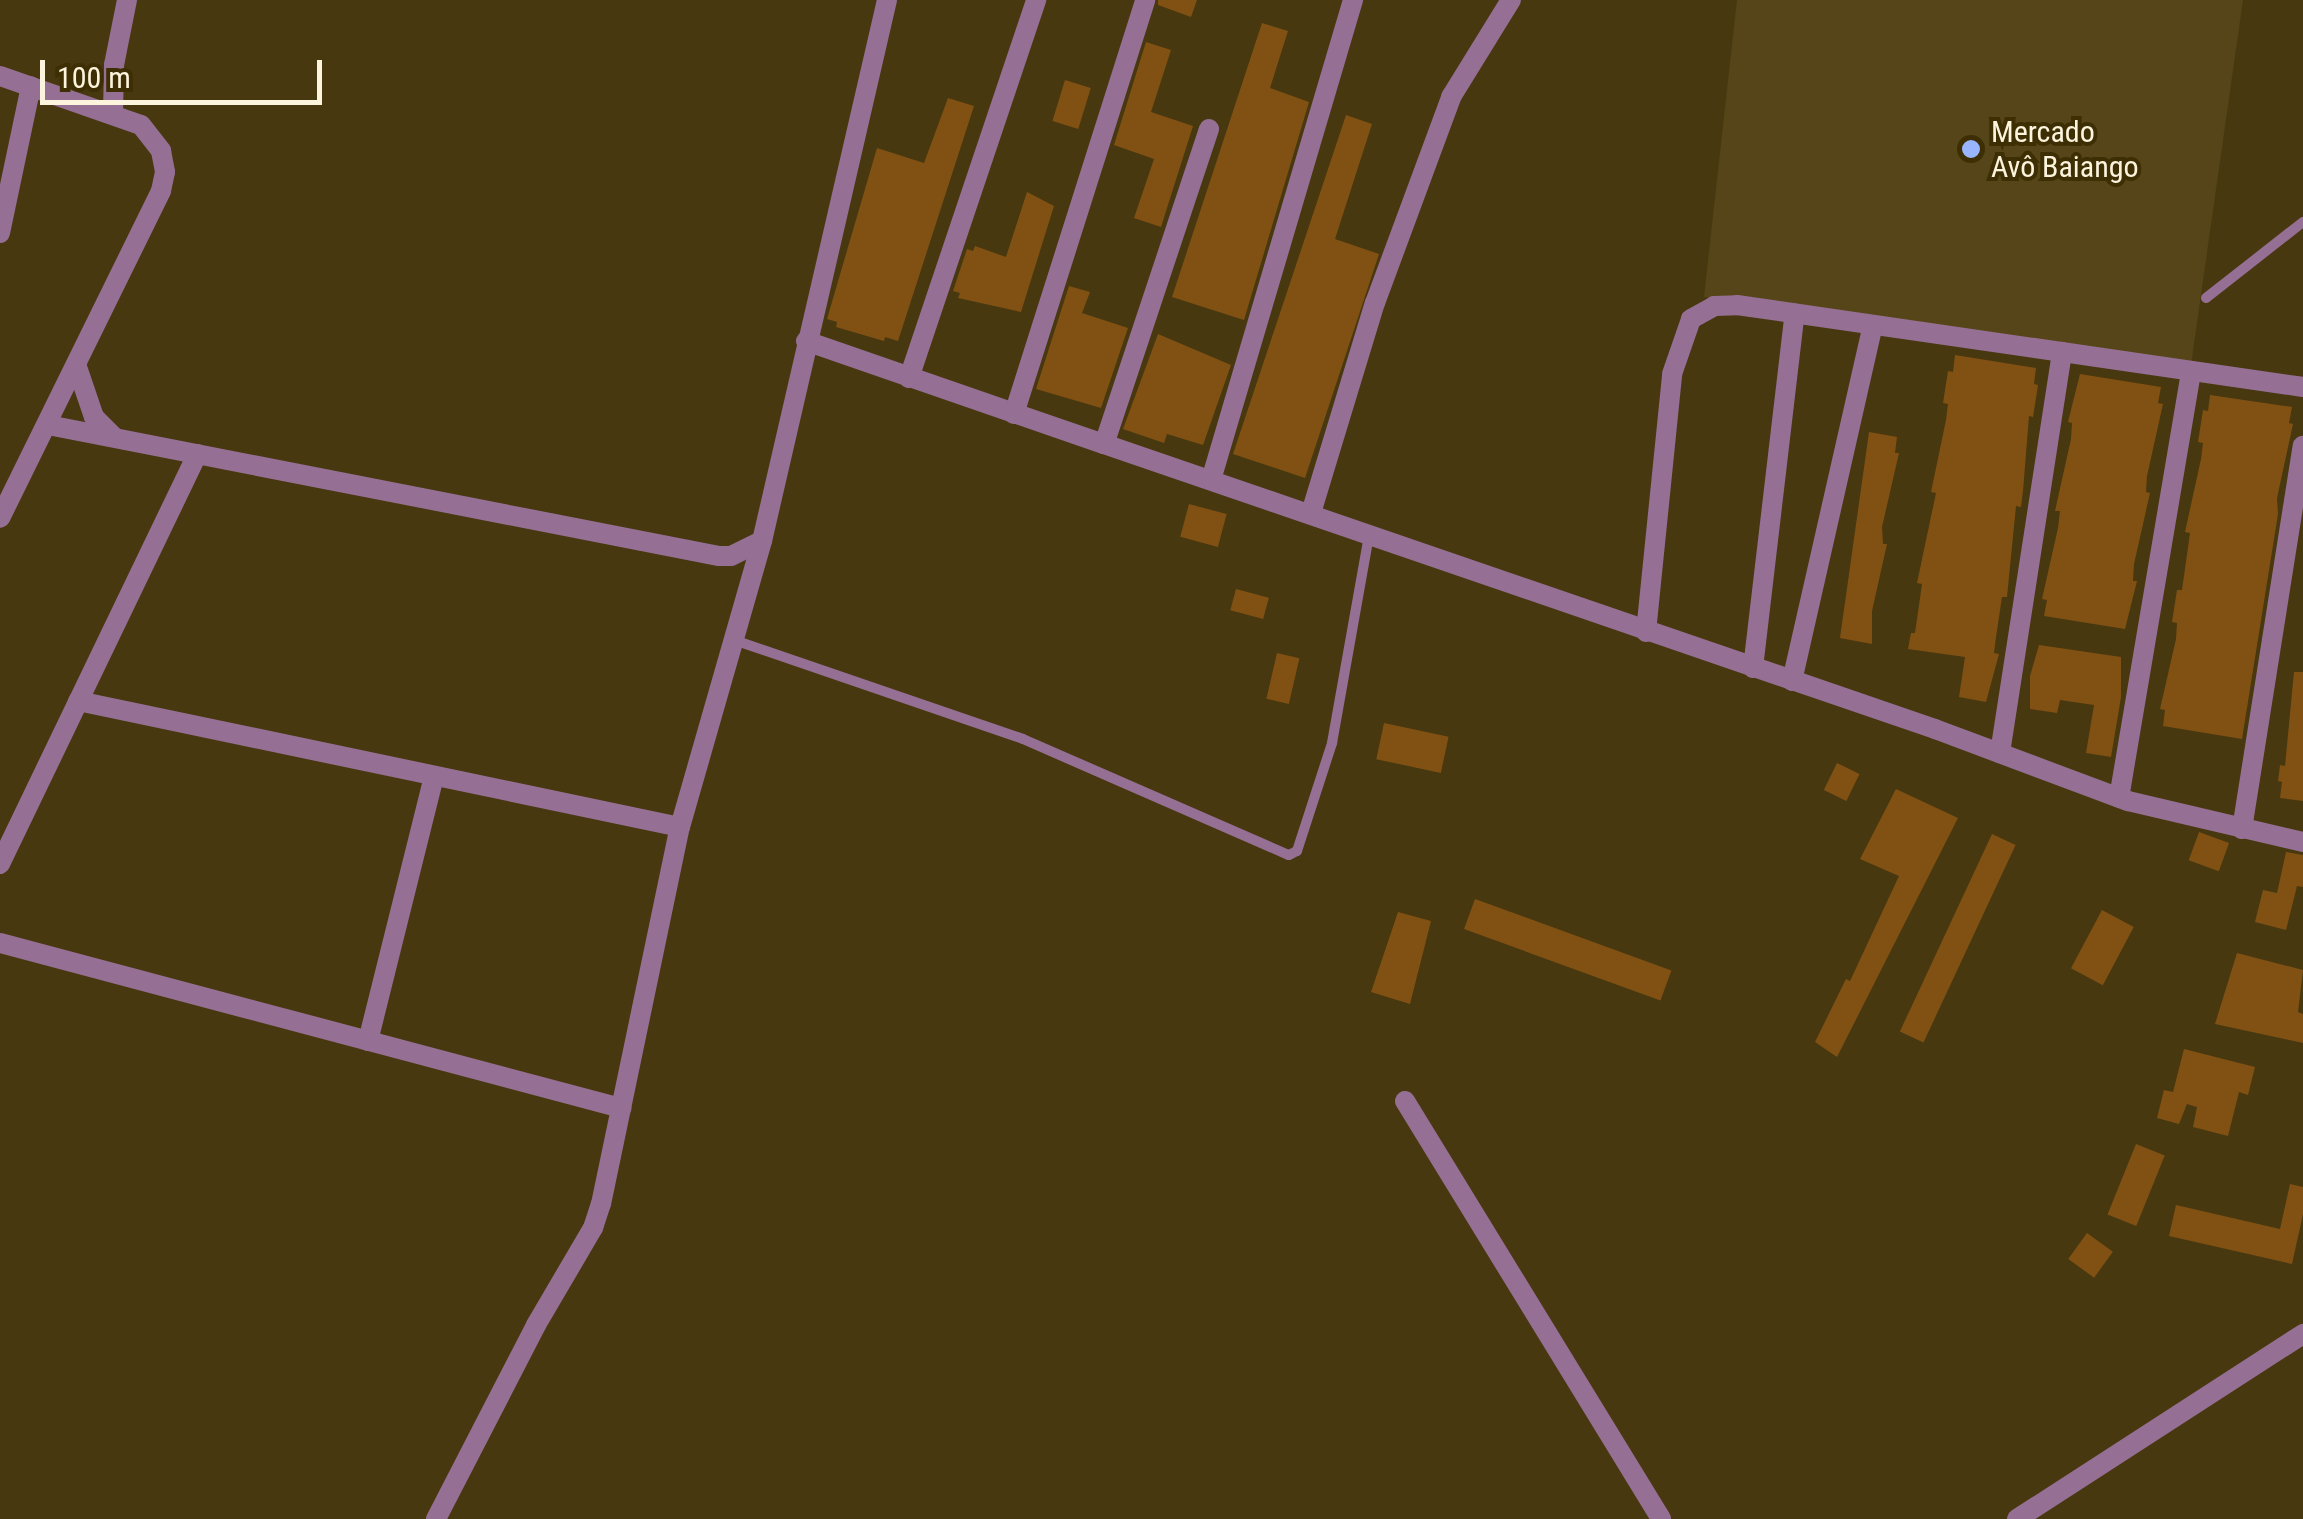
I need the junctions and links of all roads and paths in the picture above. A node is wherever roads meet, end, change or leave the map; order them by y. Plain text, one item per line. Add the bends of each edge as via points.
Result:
1 (127, 0) edge
2 (887, 0) edge
3 (1036, 0) edge
4 (1145, 0) edge
5 (1354, 0) edge
6 (1511, 0) edge
7 (0, 76) edge
8 (31, 86) junction
9 (113, 114) junction
10 (1209, 129) dead end
11 (2303, 222) edge
12 (0, 234) edge
13 (2206, 298) dead end
14 (1795, 313) junction
15 (1873, 325) junction
16 (806, 341) junction
17 (2062, 352) junction
18 (76, 367) junction
19 (2191, 371) junction
20 (910, 378) junction
21 (2303, 388) edge
22 (1014, 414) junction
23 (48, 426) junction
24 (115, 438) junction
25 (1104, 444) junction
26 (2303, 446) edge
27 (197, 454) junction
28 (1210, 480) junction
29 (1311, 512) junction
30 (0, 518) edge
31 (1369, 535) junction
32 (762, 541) junction
33 (1646, 632) junction
34 (734, 640) junction
35 (1754, 668) junction
36 (1792, 681) junction
37 (78, 702) junction
38 (2000, 753) junction
39 (434, 776) junction
40 (2120, 798) junction
41 (680, 827) junction
42 (2242, 828) junction
43 (2303, 842) edge
44 (0, 864) edge
45 (0, 943) edge
46 (368, 1040) junction
47 (1406, 1101) dead end
48 (621, 1108) junction
49 (2303, 1334) edge
50 (436, 1519) edge
51 (1661, 1519) edge
52 (2017, 1519) edge

1 - 9 street
2 - 16 street
3 - 20 street
4 - 22 street
5 - 28 street
6 - 29 street via 1451,98 1375,304
7 - 8 street
8 - 9 street
8 - 12 street
9 - 18 street via 152,135 165,172
10 - 25 street
11 - 13 lane
14 - 15 street
14 - 33 street via 1714,306 1691,319 1672,374
14 - 35 street
15 - 17 street
15 - 36 street
16 - 20 street
16 - 32 street
17 - 19 street
17 - 38 street
18 - 23 street
18 - 24 street via 94,417
19 - 21 street
19 - 40 street
20 - 22 street
22 - 25 street
23 - 24 street
23 - 30 street
24 - 27 street
25 - 28 street
26 - 42 street
27 - 32 street via 718,556
27 - 37 street
28 - 29 street
29 - 31 street
31 - 33 street
31 - 34 lane via 1332,743 1297,851 1289,855 1023,739
32 - 34 street
33 - 35 street
34 - 41 street
35 - 36 street
36 - 38 street
37 - 39 street
37 - 44 street
38 - 40 street
39 - 41 street
39 - 46 street
40 - 42 street
41 - 48 street
42 - 43 street
45 - 46 street
46 - 48 street
47 - 51 street
48 - 50 street via 593,1228
49 - 52 street

